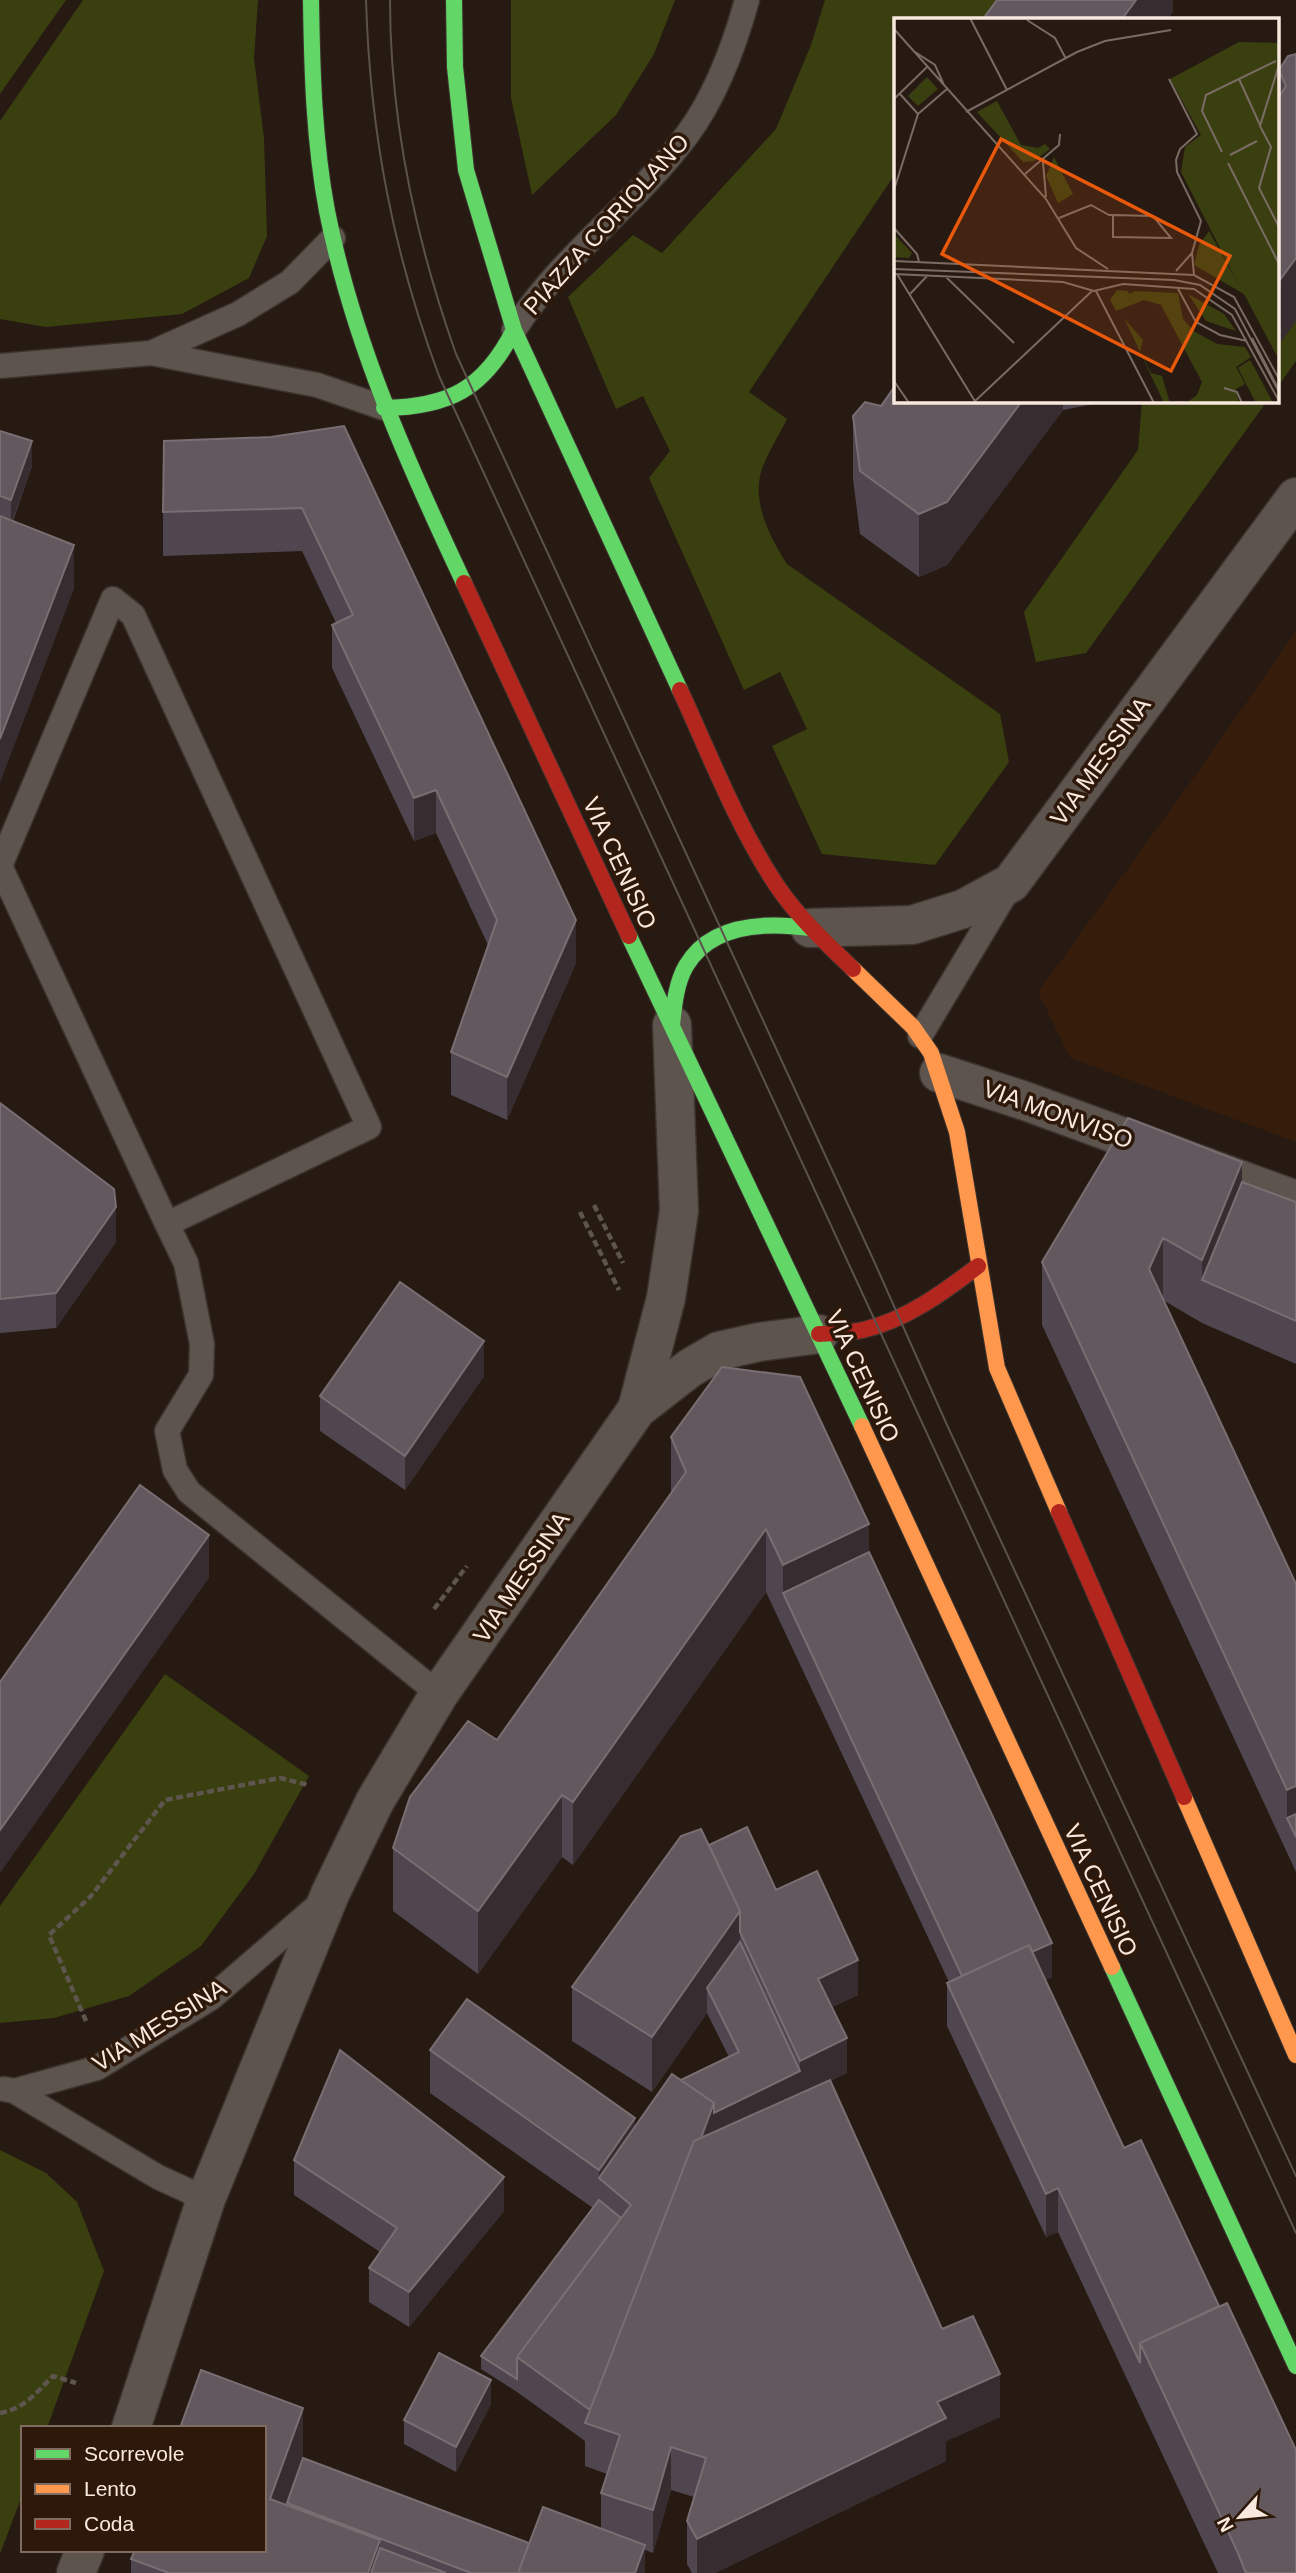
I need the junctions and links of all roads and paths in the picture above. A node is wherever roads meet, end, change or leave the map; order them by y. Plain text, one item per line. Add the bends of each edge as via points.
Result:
1 (311, 0) edge
2 (454, 0) edge
3 (747, 0) edge
4 (333, 238) junction
5 (514, 330) junction
6 (151, 354) junction
7 (0, 366) edge
8 (384, 408) junction
9 (1296, 497) edge
10 (1011, 883) junction
11 (810, 928) junction
12 (671, 1025) junction
13 (920, 1036) junction
14 (939, 1073) junction
15 (1296, 1200) edge
16 (167, 1224) junction
17 (978, 1266) junction
18 (819, 1334) junction
19 (637, 1409) junction
20 (467, 1566) dead end
21 (434, 1609) dead end
22 (439, 1694) junction
23 (308, 1785) dead end
24 (330, 1895) junction
25 (86, 2021) dead end
26 (1296, 2055) edge
27 (7, 2090) edge
28 (206, 2199) junction
29 (1296, 2365) edge
30 (76, 2383) dead end
31 (0, 2413) edge
32 (132, 2426) edge
33 (84, 2552) edge
34 (76, 2573) edge

1 - 4 main road via 317,140
2 - 5 main road, PIAZZA CORIOLANO via 455,67 466,170
3 - 5 lane, PIAZZA CORIOLANO via 722,75 688,134 649,181 557,271
4 - 6 lane via 290,282 238,314
4 - 8 main road
5 - 8 main road via 492,370 458,394 421,406
5 - 11 main road via 740,820 777,886
6 - 7 lane
6 - 8 lane via 317,385
8 - 12 main road, VIA CENISIO
9 - 10 street, VIA MESSINA
10 - 11 street via 963,909 912,925
10 - 13 lane, VIA MESSINA
11 - 12 main road via 754,925 712,940 687,966 676,992
11 - 13 main road
12 - 18 main road, VIA CENISIO
12 - 19 street, VIA MESSINA via 679,1212 666,1298
13 - 14 main road
14 - 15 street, VIA MONVISO
14 - 17 main road via 957,1132
16 - 16 lane via 0,866 113,599 133,615 369,1127
16 - 22 lane via 186,1263 202,1344 201,1375 167,1431 175,1470 189,1492
17 - 18 main road via 943,1292 877,1326
17 - 26 main road via 997,1368
18 - 19 street, VIA MESSINA via 719,1351
18 - 29 main road, VIA CENISIO
19 - 22 street, VIA MESSINA
20 - 21 path
22 - 24 street, VIA MESSINA via 375,1801
23 - 25 path via 280,1778 165,1800 91,1896 48,1935
24 - 27 lane, VIA MESSINA via 211,1998 97,2068
24 - 28 street, VIA MESSINA
27 - 28 lane, VIA MESSINA via 158,2177
28 - 32 street, VIA MESSINA
30 - 31 path via 53,2376 24,2405
33 - 34 street

